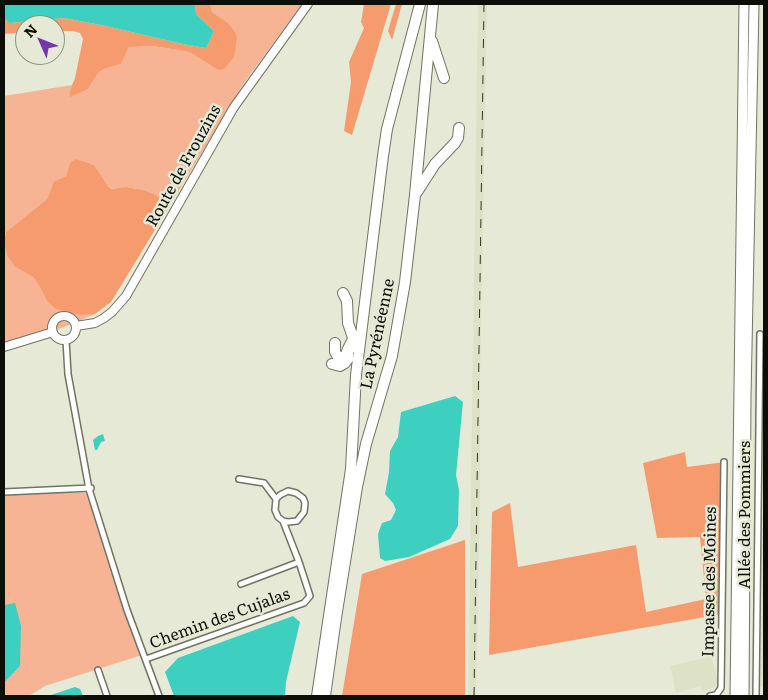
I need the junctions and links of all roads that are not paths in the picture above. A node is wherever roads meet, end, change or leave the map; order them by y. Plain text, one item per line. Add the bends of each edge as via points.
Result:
1 (308, 4) edge
2 (420, 4) edge
3 (433, 4) edge
4 (744, 4) edge
5 (754, 4) edge
6 (430, 34) junction
7 (444, 78) dead end
8 (459, 128) dead end
9 (416, 195) junction
10 (342, 293) dead end
11 (362, 320) junction
12 (348, 324) junction
13 (76, 326) junction
14 (53, 332) junction
15 (760, 334) dead end
16 (353, 339) junction
17 (66, 340) junction
18 (335, 343) dead end
19 (4, 347) edge
20 (353, 351) junction
21 (332, 364) dead end
22 (724, 462) dead end
23 (239, 479) dead end
24 (90, 488) junction
25 (4, 492) edge
26 (276, 499) junction
27 (762, 515) edge
28 (283, 521) junction
29 (299, 562) junction
30 (241, 584) dead end
31 (146, 659) junction
32 (98, 670) dead end
33 (107, 696) edge
34 (159, 696) edge
35 (317, 696) edge
36 (325, 696) edge
37 (710, 696) edge
38 (735, 696) edge
39 (744, 696) edge
40 (756, 696) edge

1 - 13 main road, Route de Frouzins via 234,107 126,296 112,312 96,323
2 - 11 highway, La Pyrénéenne via 387,129
3 - 6 highway, La Pyrénéenne
4 - 38 main road
5 - 39 main road
6 - 7 highway
6 - 9 highway, La Pyrénéenne
8 - 9 highway via 455,143 427,175
9 - 36 highway, La Pyrénéenne via 392,356 357,487
10 - 12 highway via 347,301
11 - 16 highway
11 - 20 highway, La Pyrénéenne
12 - 16 highway
12 - 20 highway
13 - 14 main road via 72,319 62,316 55,321
13 - 17 main road via 72,336
14 - 17 main road
14 - 19 main road
15 - 27 street, Allée des Pommiers via 758,456
16 - 20 highway
17 - 24 street via 68,374
18 - 20 highway via 338,357 345,357
20 - 21 highway via 345,364
20 - 35 highway, La Pyrénéenne via 351,469
22 - 37 street, Impasse des Moines via 721,688
23 - 26 street, Chemin des Cujalas via 264,483
24 - 25 street
24 - 31 street via 127,610
26 - 28 street, Chemin des Cujalas via 275,513
26 - 28 street via 291,491 299,494 305,503 302,517 292,522
27 - 40 street, Allée des Pommiers
28 - 29 street, Chemin des Cujalas
29 - 30 street
29 - 31 street, Chemin des Cujalas via 310,596 304,603
31 - 34 street
32 - 33 street

